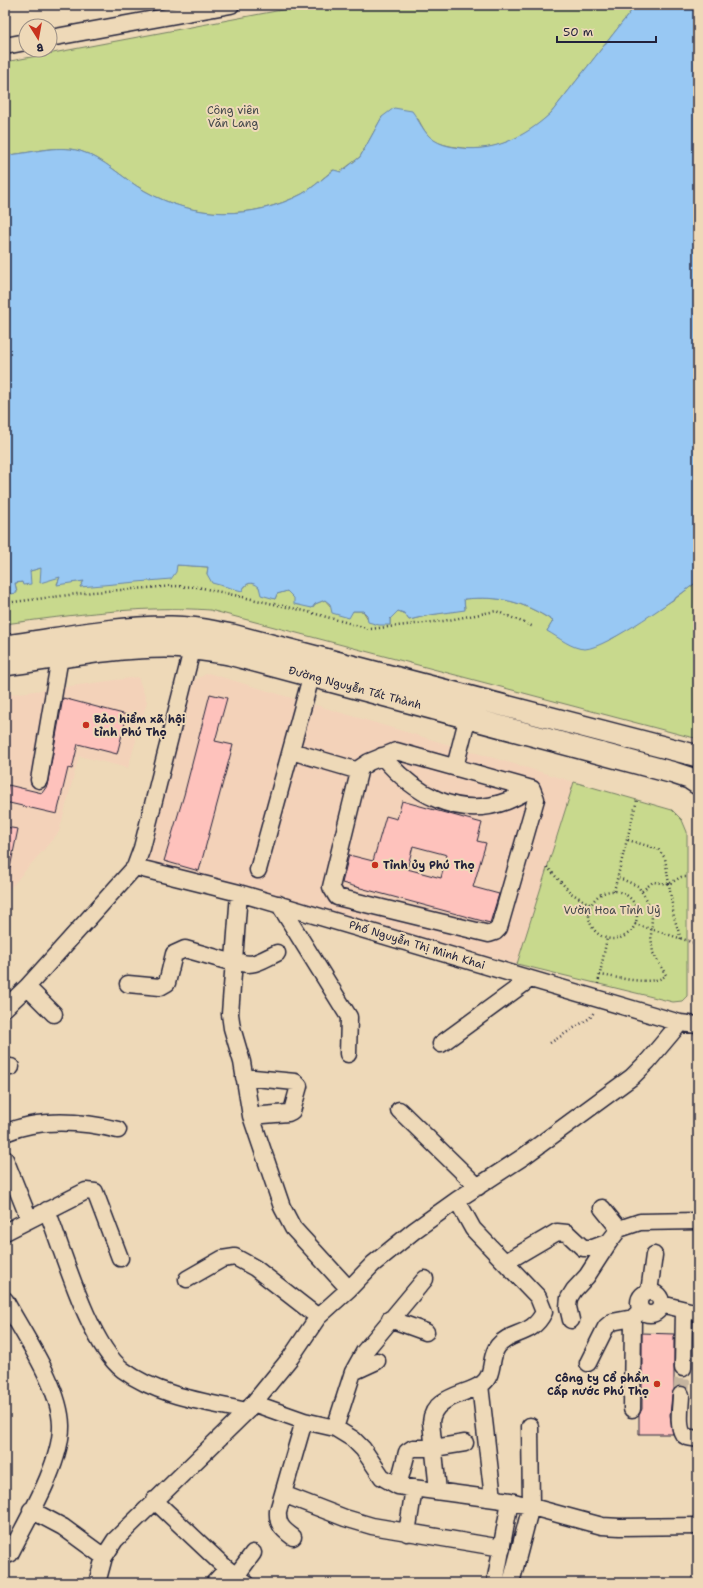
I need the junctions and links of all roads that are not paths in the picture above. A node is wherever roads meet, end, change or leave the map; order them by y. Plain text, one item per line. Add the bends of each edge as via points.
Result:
1 (231, 5) edge
2 (58, 37) edge
3 (18, 44) edge
4 (5, 46) edge
5 (196, 628) junction
6 (5, 646) edge
7 (193, 649) junction
8 (60, 658) junction
9 (5, 665) edge
10 (314, 667) junction
11 (470, 708) junction
12 (291, 751) junction
13 (382, 756) junction
14 (698, 756) edge
15 (454, 768) junction
16 (360, 771) junction
17 (39, 780) dead end
18 (698, 784) edge
19 (532, 789) junction
20 (135, 867) junction
21 (258, 870) dead end
22 (239, 892) junction
23 (279, 904) junction
24 (277, 953) dead end
25 (234, 961) junction
26 (530, 979) junction
27 (128, 984) dead end
28 (27, 987) junction
29 (5, 1008) edge
30 (54, 1014) dead end
31 (680, 1023) junction
32 (698, 1025) edge
33 (441, 1044) dead end
34 (348, 1054) dead end
35 (244, 1077) junction
36 (399, 1110) dead end
37 (251, 1116) junction
38 (118, 1130) dead end
39 (5, 1133) edge
40 (5, 1159) edge
41 (478, 1187) junction
42 (10, 1188) edge
43 (457, 1200) junction
44 (602, 1208) dead end
45 (47, 1210) junction
46 (28, 1219) junction
47 (698, 1221) edge
48 (619, 1229) junction
49 (5, 1232) edge
50 (609, 1242) junction
51 (654, 1255) dead end
52 (120, 1258) dead end
53 (506, 1262) junction
54 (187, 1279) dead end
55 (425, 1279) dead end
56 (349, 1290) junction
57 (649, 1292) junction
58 (5, 1300) edge
59 (661, 1304) junction
60 (691, 1312) edge
61 (637, 1314) junction
62 (318, 1317) junction
63 (390, 1319) junction
64 (571, 1320) dead end
65 (426, 1332) dead end
66 (377, 1361) dead end
67 (588, 1363) dead end
68 (683, 1368) tunnel mouth
69 (353, 1372) junction
70 (480, 1385) junction
71 (682, 1395) tunnel mouth
72 (250, 1407) junction
73 (632, 1410) dead end
74 (304, 1421) junction
75 (530, 1426) dead end
76 (335, 1428) junction
77 (698, 1439) edge
78 (465, 1443) dead end
79 (434, 1448) junction
80 (398, 1486) junction
81 (414, 1488) junction
82 (438, 1491) junction
83 (283, 1494) junction
84 (493, 1498) junction
85 (154, 1500) junction
86 (510, 1501) junction
87 (531, 1506) junction
88 (31, 1510) junction
89 (698, 1526) edge
90 (407, 1533) junction
91 (293, 1537) dead end
92 (502, 1548) junction
93 (253, 1553) dead end
94 (10, 1554) dead end
95 (104, 1557) junction
96 (236, 1576) edge
97 (97, 1583) edge
98 (214, 1583) edge
99 (495, 1583) edge
100 (511, 1583) edge

1 - 2 street
3 - 4 street
5 - 6 main road, Đường Nguyễn Tất Thành via 134,629
5 - 7 street
5 - 10 main road, Đường Nguyễn Tất Thành via 232,635
7 - 8 main road, Đường Nguyễn Tất Thành via 136,649
7 - 10 main road, Đường Nguyễn Tất Thành
7 - 20 street
8 - 9 main road, Đường Nguyễn Tất Thành
8 - 17 street
10 - 11 main road, Đường Nguyễn Tất Thành
10 - 12 street
11 - 14 main road, Đường Nguyễn Tất Thành
11 - 15 street
11 - 18 main road, Đường Nguyễn Tất Thành via 685,776
12 - 16 street
12 - 21 street
13 - 15 street via 396,751
13 - 16 street via 364,765
13 - 19 street via 396,773 414,788 434,800 460,807 481,807 506,802
15 - 19 street
16 - 19 street via 331,887 337,897 489,934 499,928 536,799
20 - 22 street, Phố Nguyễn Thị Minh Khai
20 - 28 street
22 - 23 street, Phố Nguyễn Thị Minh Khai
22 - 25 street
23 - 26 street, Phố Nguyễn Thị Minh Khai
23 - 34 street via 349,1017
24 - 25 street via 249,966
25 - 27 street via 185,949 174,954 167,982 160,987
25 - 35 street via 230,1014
26 - 31 street, Phố Nguyễn Thị Minh Khai via 599,992
26 - 33 street
28 - 29 street
28 - 30 street
31 - 32 street, Phố Nguyễn Thị Minh Khai
31 - 41 street via 632,1077
35 - 37 street
35 - 37 street via 295,1082 299,1086 292,1111 288,1114
36 - 41 street
37 - 56 street via 274,1186 293,1228
38 - 39 street via 99,1125 60,1123 27,1126
40 - 42 street
41 - 43 street
42 - 46 street
43 - 53 street via 472,1229
43 - 56 street via 373,1264
44 - 48 street
45 - 46 street
45 - 52 street via 86,1191 95,1192
45 - 72 street via 87,1317 106,1352 123,1370 146,1384 169,1393
46 - 49 street
47 - 48 street via 640,1222
48 - 50 street
50 - 53 street via 593,1248 584,1248 567,1233 557,1232
50 - 64 street via 583,1282 569,1298
51 - 57 street
53 - 70 street via 538,1297 544,1312 532,1328 498,1346 488,1380
54 - 62 street via 222,1259 235,1257 255,1268
55 - 63 street
56 - 62 street
57 - 59 street via 660,1298
57 - 61 street via 642,1295
58 - 88 street via 55,1396 61,1425 56,1453
59 - 60 street
59 - 61 street via 654,1314
60 - 68 street
61 - 67 street via 612,1322 606,1327
61 - 73 street
62 - 72 street via 291,1357
63 - 65 street
63 - 69 street via 364,1352
66 - 69 street
69 - 76 street
70 - 79 street via 451,1397 435,1409 431,1422
70 - 84 street
71 - 77 street via 683,1434
72 - 74 street
72 - 85 street
74 - 76 street
74 - 83 street
75 - 87 street
76 - 80 street via 353,1438 382,1477
78 - 79 street
79 - 80 street via 413,1448 407,1452
79 - 82 street
80 - 81 street
81 - 82 street
81 - 90 street
82 - 84 street
83 - 90 street via 345,1518
83 - 91 street via 277,1520
84 - 86 street
85 - 95 street via 115,1540
85 - 96 street
86 - 87 street
86 - 92 street
87 - 89 street via 602,1526
87 - 100 street
88 - 94 street
88 - 95 street via 63,1527
90 - 92 street
92 - 99 street
93 - 96 street
95 - 97 street
96 - 98 street

